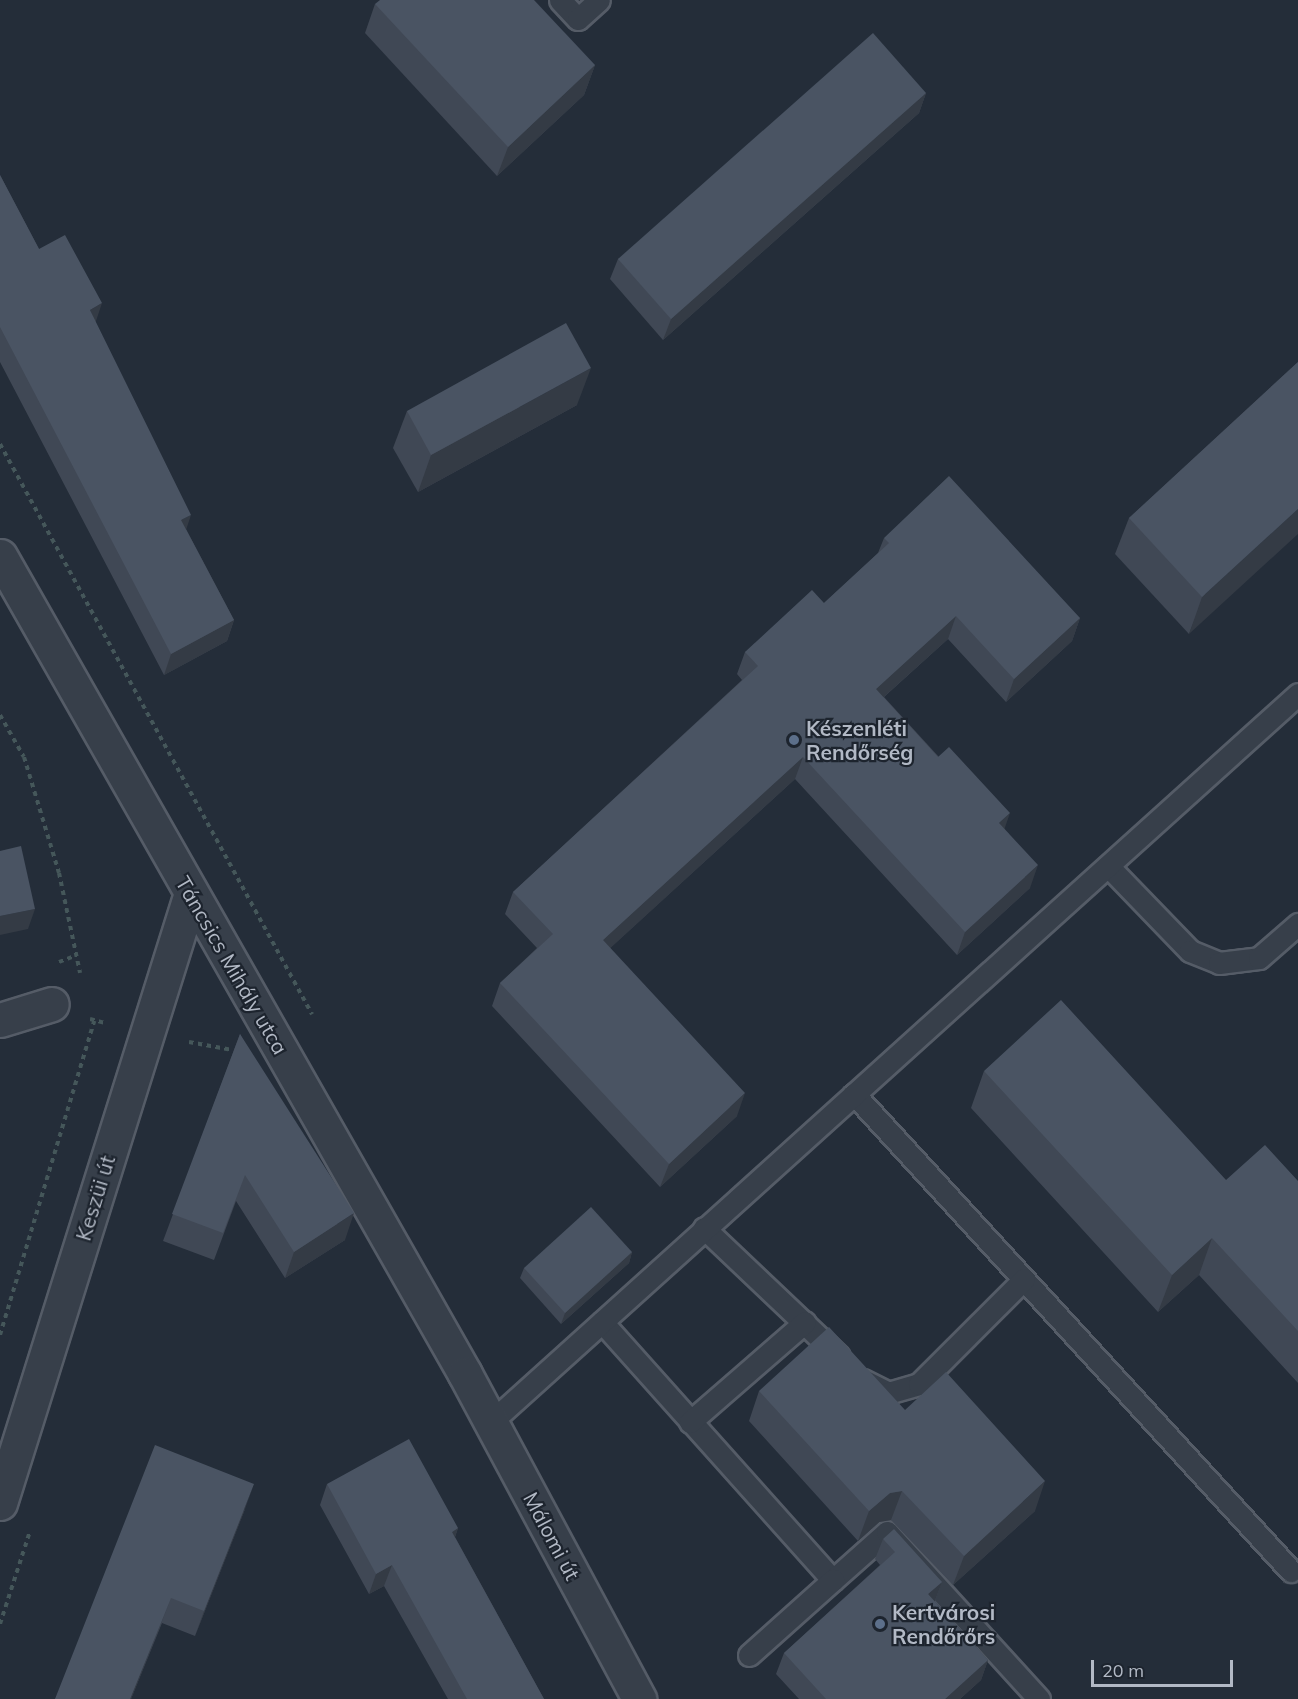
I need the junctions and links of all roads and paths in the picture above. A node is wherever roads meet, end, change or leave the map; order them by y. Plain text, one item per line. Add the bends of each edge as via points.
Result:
1 (560, 0) edge
2 (600, 0) edge
3 (0, 444) edge
4 (0, 556) edge
5 (1298, 694) edge
6 (0, 715) edge
7 (1108, 866) junction
8 (191, 893) junction
9 (1298, 924) edge
10 (81, 978) dead end
11 (52, 1004) joint
12 (91, 1010) dead end
13 (0, 1020) edge
14 (316, 1020) dead end
15 (94, 1021) junction
16 (147, 1033) junction
17 (231, 1042) dead end
18 (854, 1094) junction
19 (704, 1228) junction
20 (1024, 1279) junction
21 (602, 1322) junction
22 (805, 1322) junction
23 (0, 1335) edge
24 (465, 1374) joint
25 (491, 1422) junction
26 (690, 1422) junction
27 (0, 1503) edge
28 (1291, 1571) dead end
29 (833, 1580) junction
30 (749, 1655) dead end
31 (639, 1699) edge
32 (1039, 1699) edge

1 - 2 lane via 578,20
3 - 14 path
4 - 8 street, Táncsics Mihály utca
5 - 7 lane
6 - 10 path via 27,768 59,873
7 - 9 lane via 1190,951 1219,963 1259,958
7 - 18 lane
8 - 16 street, Keszüi út
8 - 24 street, Táncsics Mihály utca
11 - 13 street
11 - 15 path
12 - 15 path
15 - 16 path
15 - 23 path
16 - 17 path via 236,1051
16 - 27 street, Keszüi út
18 - 19 lane
18 - 20 lane
19 - 21 lane
19 - 22 lane
20 - 22 lane via 919,1384 888,1392 862,1380
20 - 28 lane
21 - 25 lane
21 - 26 lane
22 - 26 lane
24 - 25 street, Málomi út
25 - 31 street, Málomi út
26 - 29 lane
29 - 30 lane
29 - 32 lane via 887,1532

